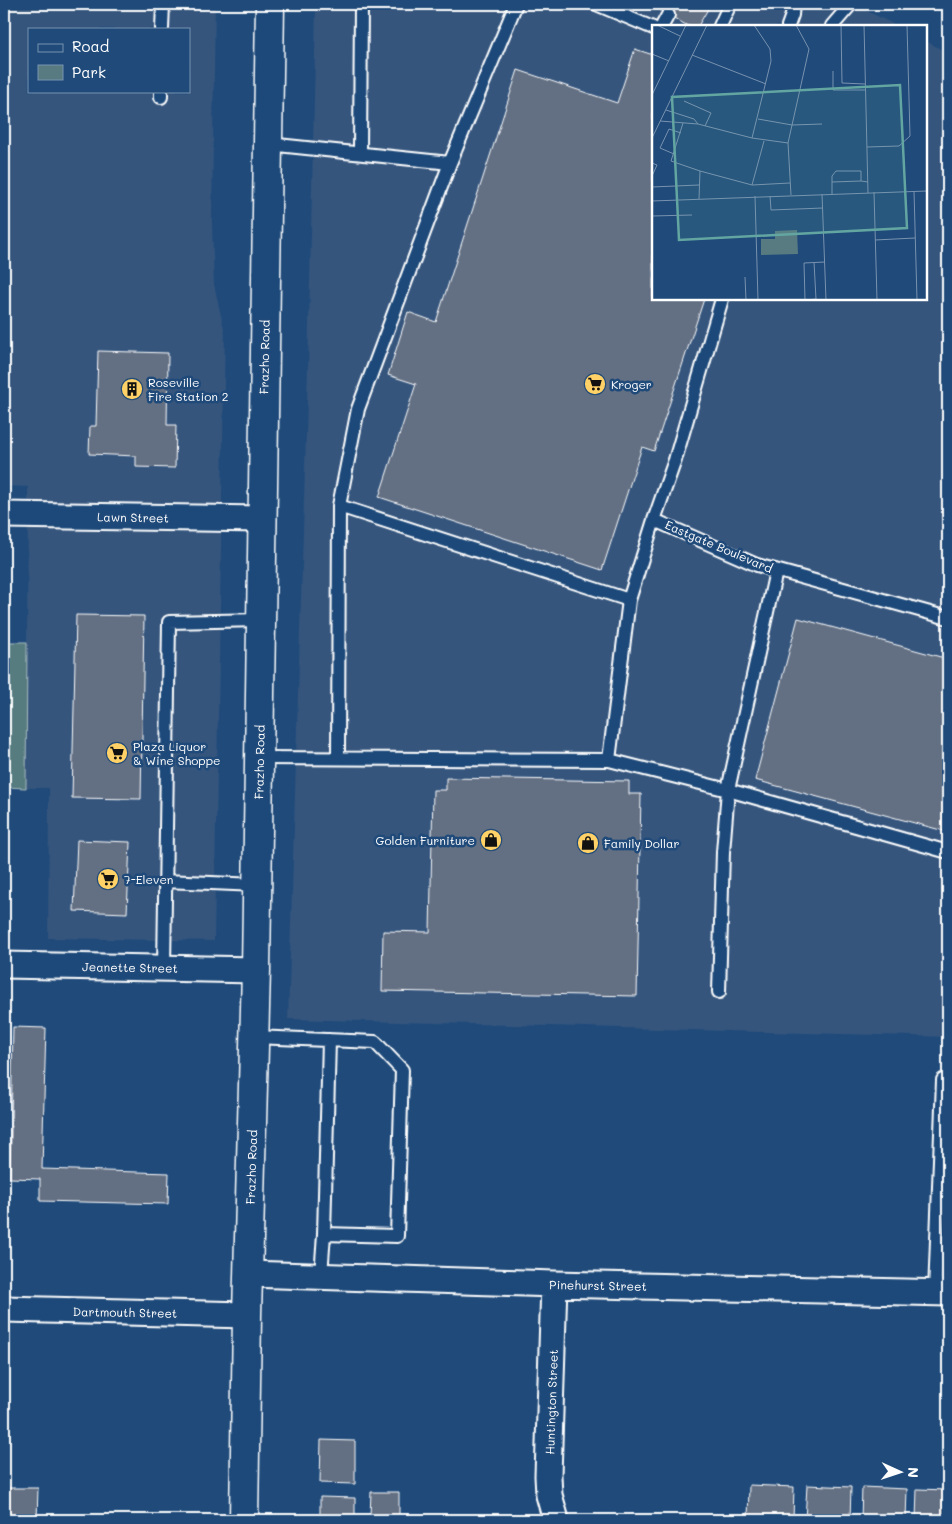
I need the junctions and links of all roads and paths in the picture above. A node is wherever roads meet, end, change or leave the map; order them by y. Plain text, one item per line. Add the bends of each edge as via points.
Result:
1 (163, 4) edge
2 (270, 4) edge
3 (361, 4) edge
4 (516, 4) edge
5 (596, 4) edge
6 (730, 4) edge
7 (792, 4) edge
8 (851, 4) edge
9 (624, 9) edge
10 (720, 25) edge
11 (788, 25) edge
12 (833, 25) edge
13 (652, 27) edge
14 (162, 28) edge
15 (268, 144) junction
16 (360, 153) junction
17 (450, 163) junction
18 (722, 300) edge
19 (339, 506) junction
20 (4, 514) edge
21 (262, 519) junction
22 (654, 520) junction
23 (776, 571) junction
24 (629, 600) junction
25 (948, 618) edge
26 (261, 620) junction
27 (259, 758) junction
28 (338, 758) junction
29 (609, 760) junction
30 (728, 790) junction
31 (948, 852) edge
32 (165, 881) junction
33 (258, 886) junction
34 (4, 966) edge
35 (164, 968) junction
36 (256, 970) junction
37 (719, 992) dead end
38 (254, 1037) junction
39 (329, 1040) junction
40 (948, 1080) edge
41 (324, 1234) junction
42 (248, 1274) junction
43 (321, 1275) junction
44 (554, 1284) junction
45 (942, 1293) edge
46 (4, 1309) edge
47 (247, 1315) junction
48 (244, 1520) edge
49 (556, 1520) edge

1 - 14 lane
2 - 15 street, Frazho Road
3 - 16 lane
4 - 17 lane
5 - 9 lane
6 - 10 lane
7 - 11 lane
8 - 12 lane
9 - 13 lane
15 - 16 lane
15 - 21 street, Frazho Road
16 - 17 lane
17 - 19 lane via 358,410
18 - 22 lane, Eastgate Boulevard
19 - 24 lane
19 - 28 lane
20 - 21 street, Lawn Street
21 - 26 street, Frazho Road
22 - 23 lane, Eastgate Boulevard
22 - 24 lane
23 - 25 lane, Eastgate Boulevard
23 - 30 lane
24 - 29 lane
26 - 27 street, Frazho Road
26 - 32 lane via 169,622
27 - 28 lane
27 - 33 street, Frazho Road
28 - 29 lane
29 - 30 lane
30 - 31 lane
30 - 37 lane
32 - 33 lane
32 - 35 lane
33 - 36 street, Frazho Road
34 - 35 street, Jeanette Street
35 - 36 street, Jeanette Street
36 - 38 street, Frazho Road
38 - 39 lane
38 - 42 street, Frazho Road
39 - 41 lane
39 - 41 lane via 374,1042 402,1070 397,1236
40 - 45 lane via 943,1080
41 - 43 lane
42 - 43 street, Pinehurst Street
42 - 47 street, Frazho Road
43 - 44 street, Pinehurst Street
44 - 45 street, Pinehurst Street
44 - 49 street, Huntington Street via 548,1476
46 - 47 street, Dartmouth Street
47 - 48 street, Frazho Road

